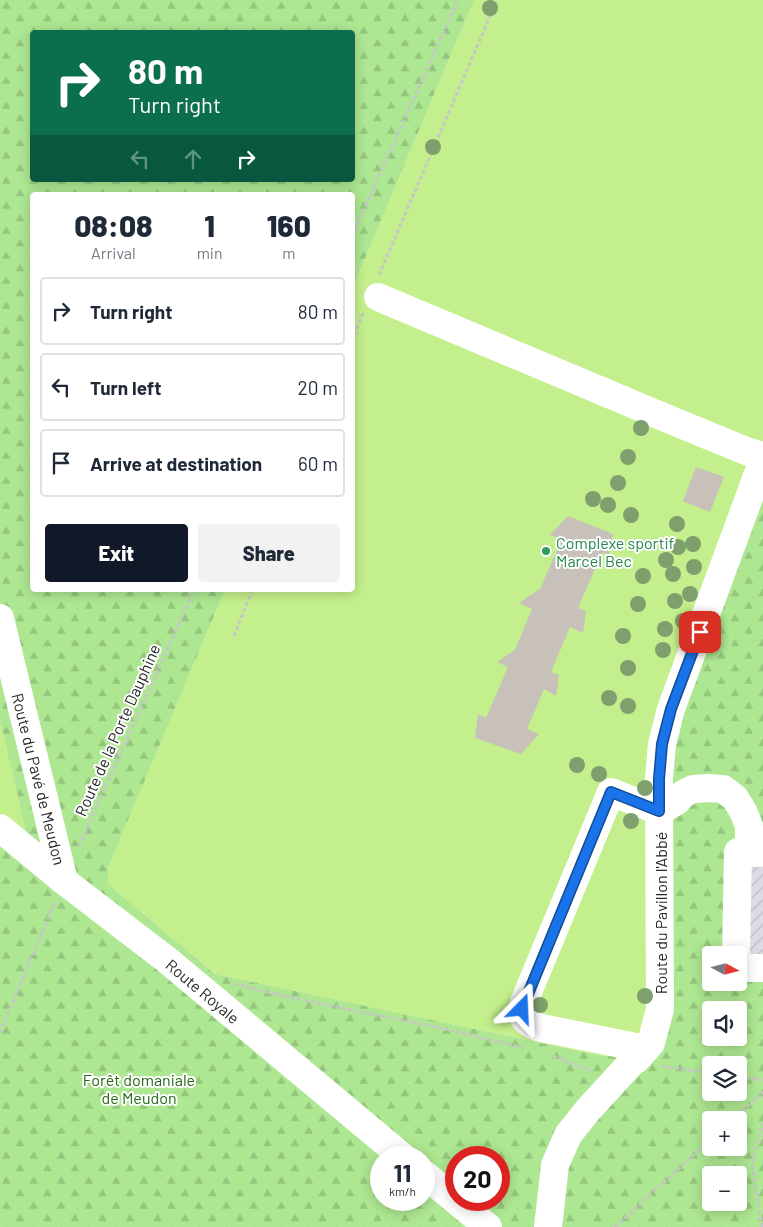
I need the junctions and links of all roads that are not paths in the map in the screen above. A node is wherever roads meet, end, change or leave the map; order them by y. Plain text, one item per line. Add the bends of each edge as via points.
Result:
1 (374, 294) road end
2 (763, 456) edge
3 (763, 460) edge
4 (0, 618) edge
5 (659, 811) junction
6 (0, 828) edge
7 (756, 853) edge
8 (64, 881) junction
9 (736, 946) edge
10 (748, 968) edge
11 (763, 968) edge
12 (639, 1056) junction
13 (390, 1146) edge
14 (435, 1183) edge
15 (488, 1227) edge
16 (548, 1227) edge

1 - 2 street
3 - 5 street, Route du Pavillon l'Abbé via 660,705
4 - 8 street, Route du Pavé de Meudon
5 - 7 street via 693,789 723,790 735,798 743,811
5 - 12 street, Route du Pavillon l'Abbé via 660,1009 652,1043
5 - 12 street via 611,792 522,1009 525,1020 537,1027
6 - 8 street, Route Royale
7 - 9 street via 738,852
8 - 13 street, Route Royale via 167,960
10 - 11 street
12 - 16 street, Route du Pavillon l'Abbé via 568,1135 555,1165
14 - 15 street

